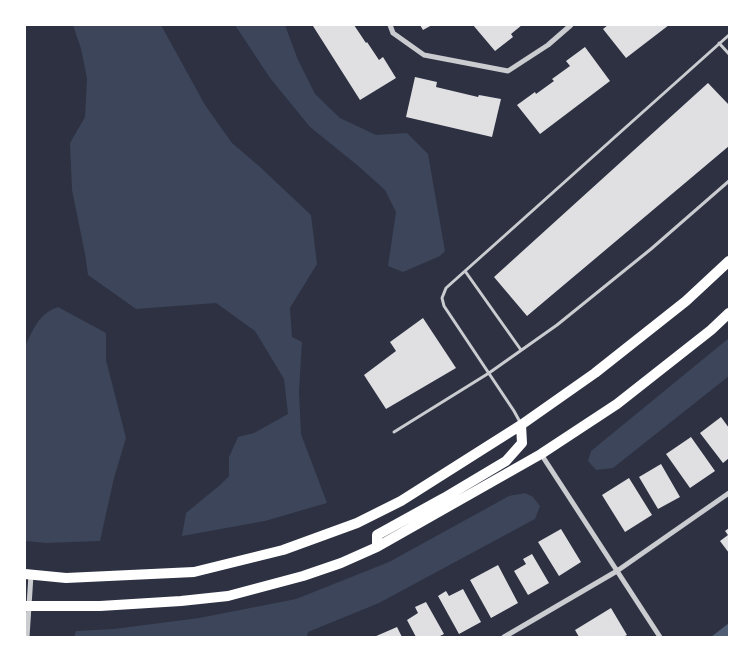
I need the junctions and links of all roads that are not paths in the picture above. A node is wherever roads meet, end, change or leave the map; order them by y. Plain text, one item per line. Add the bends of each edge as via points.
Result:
1 (390, 25) edge
2 (570, 25) edge
3 (729, 34) edge
4 (720, 43) junction
5 (729, 54) edge
6 (729, 181) edge
7 (729, 261) edge
8 (465, 271) junction
9 (729, 313) edge
10 (521, 350) junction
11 (489, 373) junction
12 (521, 425) junction
13 (394, 432) dead end
14 (541, 454) junction
15 (729, 493) edge
16 (377, 547) junction
17 (617, 571) junction
18 (28, 575) edge
19 (27, 606) edge
20 (27, 637) edge
21 (504, 637) edge
22 (660, 637) edge

1 - 2 street via 393,33 424,55 508,71 548,45
3 - 4 lane
4 - 5 lane
4 - 8 lane
6 - 10 lane via 652,249
7 - 12 main road via 686,301 595,373
8 - 10 lane
8 - 11 lane via 446,288 442,298 444,306
9 - 14 main road via 617,404
10 - 11 lane
11 - 12 lane
11 - 13 lane
12 - 16 main road via 522,443 506,461 377,535
12 - 18 main road via 401,501 357,523 283,550 194,572 66,578
14 - 16 main road
14 - 17 street
15 - 17 street
16 - 19 main road via 303,576 228,596 100,606
17 - 21 street
17 - 22 street
18 - 19 street
19 - 20 street

